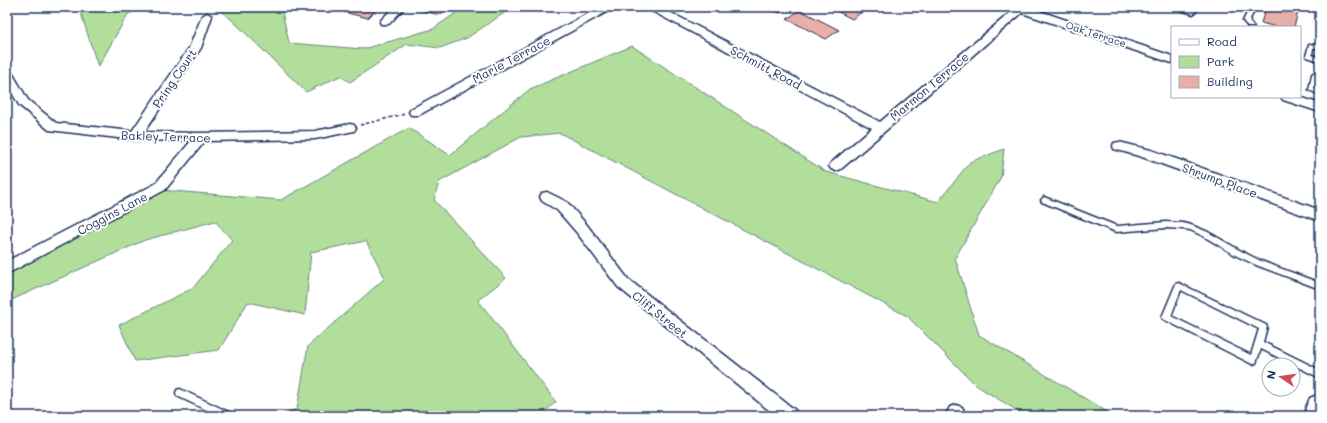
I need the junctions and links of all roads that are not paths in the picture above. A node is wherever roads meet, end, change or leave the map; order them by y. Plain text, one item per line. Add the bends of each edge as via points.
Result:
1 (400, 7) edge
2 (608, 7) edge
3 (652, 7) edge
4 (1174, 7) edge
5 (1194, 7) edge
6 (1253, 7) edge
7 (1022, 8) edge
8 (207, 16) dead end
9 (385, 22) dead end
10 (1250, 26) edge
11 (1320, 46) edge
12 (1320, 59) edge
13 (1171, 60) edge
14 (7, 74) edge
15 (1315, 74) dead end
16 (1320, 93) edge
17 (1290, 98) edge
18 (1320, 108) edge
19 (415, 112) road end
20 (880, 127) junction
21 (350, 128) road end
22 (135, 136) junction
23 (202, 137) junction
24 (1119, 146) dead end
25 (836, 166) dead end
26 (547, 198) dead end
27 (1044, 200) dead end
28 (1320, 216) edge
29 (7, 268) edge
30 (1320, 286) edge
31 (1259, 344) junction
32 (1320, 374) edge
33 (180, 393) dead end
34 (1320, 407) edge
35 (228, 416) edge
36 (789, 416) edge
37 (1318, 416) edge

1 - 9 street
2 - 19 street, Marie Terrace
3 - 20 street, Schmitt Road
4 - 5 lane via 1192,12
6 - 10 lane via 1246,21
7 - 13 street, Oak Terrace
7 - 20 street, Marmon Terrace
8 - 22 street, Pring Court via 195,48
11 - 12 lane via 1311,46 1309,56
14 - 22 street, Bakley Terrace via 23,102 53,127
15 - 16 lane via 1312,90
17 - 18 street
20 - 25 street, Marmon Terrace
21 - 23 street, Bakley Terrace via 315,135
22 - 23 street, Bakley Terrace
23 - 29 street, Coggins Lane via 160,187
24 - 28 street, Shrump Place via 1146,153
26 - 36 street, Cliff Street via 562,206 582,228 623,283
27 - 30 lane via 1116,229 1168,224 1184,226 1219,240 1240,254
31 - 31 lane via 1263,327 1179,286 1166,317 1253,360
31 - 32 lane
33 - 35 lane
34 - 37 main road

